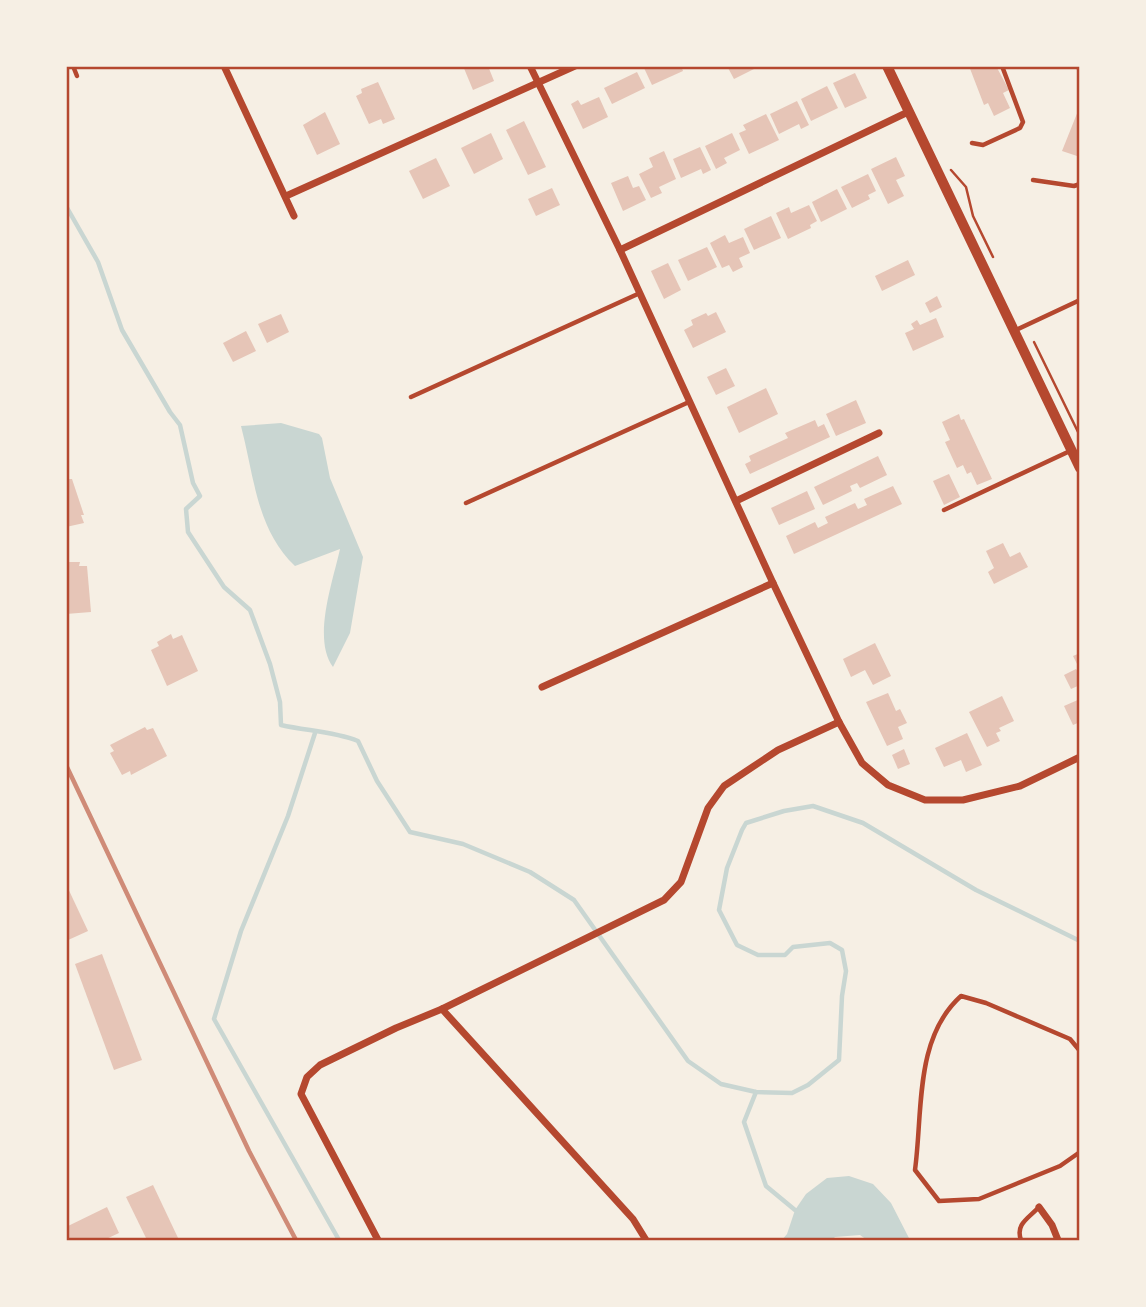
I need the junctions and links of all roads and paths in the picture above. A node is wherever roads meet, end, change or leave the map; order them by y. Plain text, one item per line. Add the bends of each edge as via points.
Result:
1 (73, 66) edge
2 (223, 66) edge
3 (530, 66) edge
4 (575, 66) edge
5 (887, 66) edge
6 (1002, 66) edge
7 (1072, 66) edge
8 (1080, 69) edge
9 (77, 76) dead end
10 (538, 84) junction
11 (908, 112) junction
12 (972, 143) dead end
13 (948, 164) dead end
14 (1033, 180) dead end
15 (1080, 184) edge
16 (286, 196) junction
17 (295, 216) dead end
18 (620, 250) junction
19 (997, 265) dead end
20 (640, 293) junction
21 (1080, 300) edge
22 (1019, 329) junction
23 (411, 397) dead end
24 (690, 402) junction
25 (879, 433) dead end
26 (1080, 436) edge
27 (1071, 450) junction
28 (1080, 468) edge
29 (736, 501) junction
30 (466, 503) dead end
31 (944, 510) dead end
32 (773, 583) junction
33 (542, 687) dead end
34 (839, 722) junction
35 (1080, 757) edge
36 (442, 1009) junction
37 (1080, 1051) edge
38 (1080, 1152) edge
39 (1039, 1207) joint
40 (1058, 1240) edge
41 (378, 1241) edge
42 (646, 1241) edge
43 (1021, 1241) edge

1 - 9 lane
2 - 16 street
3 - 10 street
4 - 10 street
5 - 11 street
6 - 12 lane via 1023,122 1020,128 983,145
7 - 8 path
10 - 16 street
10 - 18 street
11 - 18 street
11 - 22 street
13 - 19 path via 966,187 973,216
14 - 15 lane
16 - 17 street
18 - 20 street
20 - 23 lane
20 - 24 street
21 - 22 lane
22 - 26 path via 1037,348
22 - 27 street
24 - 29 street
24 - 30 lane
25 - 29 street
27 - 28 street
27 - 31 lane
29 - 32 street
32 - 33 street
32 - 34 street
34 - 35 street via 862,763 888,785 925,800 963,800 1020,786
34 - 36 street via 778,750 724,786 708,808 681,881 664,900
36 - 41 street via 320,1065 307,1077 301,1094
36 - 42 street via 633,1219
37 - 38 lane via 1070,1040 961,996 948,1007 930,1043 915,1170 939,1201 961,1202 1060,1166
39 - 40 street
39 - 43 lane via 1021,1224

